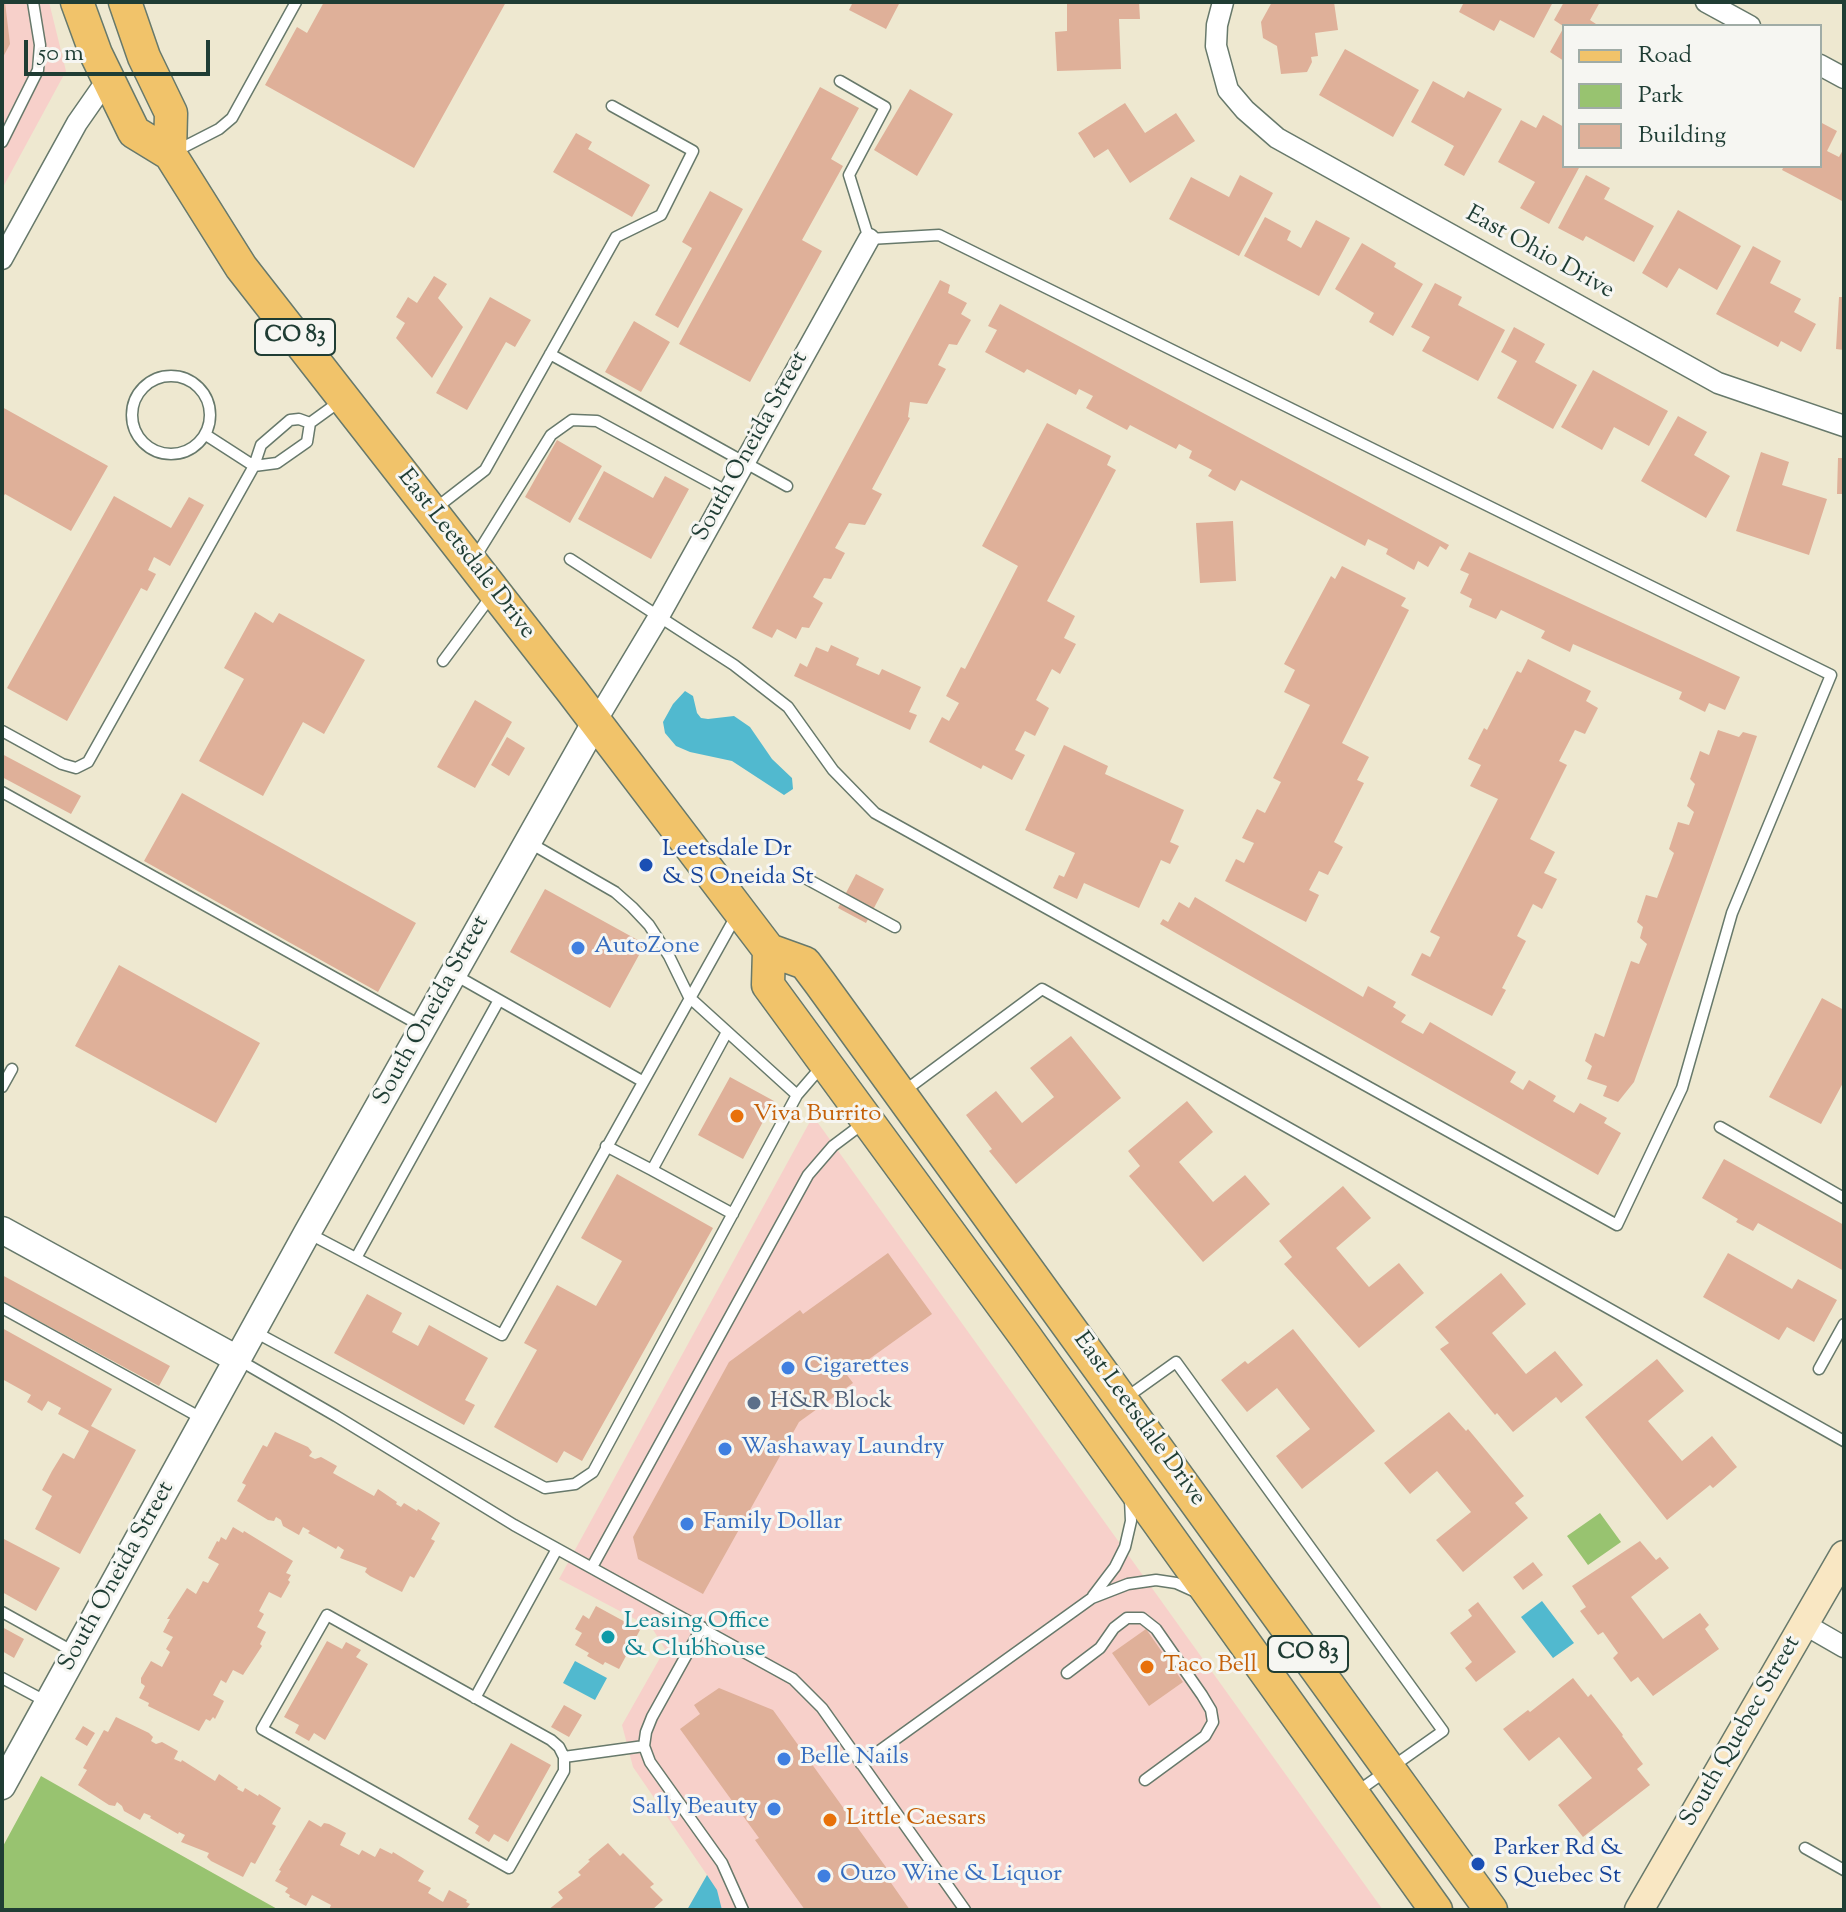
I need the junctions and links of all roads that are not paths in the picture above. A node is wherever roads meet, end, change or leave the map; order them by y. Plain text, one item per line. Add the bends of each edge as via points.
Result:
1 (33, 2) edge
2 (77, 2) edge
3 (125, 2) edge
4 (296, 2) edge
5 (1223, 2) edge
6 (1706, 2) edge
7 (1746, 24) edge
8 (1822, 66) edge
9 (1844, 78) edge
10 (840, 81) dead end
11 (111, 85) junction
12 (612, 106) dead end
13 (2, 142) edge
14 (170, 154) junction
15 (869, 239) junction
16 (2, 259) edge
17 (550, 354) junction
18 (343, 398) junction
19 (310, 423) junction
20 (1844, 426) edge
21 (206, 435) junction
22 (744, 463) junction
23 (254, 466) junction
24 (787, 486) dead end
25 (728, 492) junction
26 (431, 511) junction
27 (570, 559) dead end
28 (472, 563) junction
29 (494, 592) junction
30 (658, 618) junction
31 (443, 661) dead end
32 (595, 723) junction
33 (2, 731) edge
34 (2, 792) edge
35 (527, 842) junction
36 (807, 879) dead end
37 (739, 910) junction
38 (895, 927) dead end
39 (769, 950) junction
40 (453, 974) junction
41 (689, 997) junction
42 (499, 1000) junction
43 (424, 1027) junction
44 (727, 1032) junction
45 (824, 1063) junction
46 (12, 1069) dead end
47 (642, 1081) junction
48 (2, 1087) edge
49 (900, 1094) junction
50 (797, 1095) junction
51 (867, 1120) junction
52 (1720, 1127) dead end
53 (606, 1146) junction
54 (652, 1170) junction
55 (1844, 1198) edge
56 (733, 1214) junction
57 (2, 1230) edge
58 (307, 1233) junction
59 (356, 1258) junction
60 (2, 1308) edge
61 (1844, 1324) edge
62 (253, 1331) junction
63 (237, 1359) junction
64 (1819, 1369) dead end
65 (1124, 1399) junction
66 (204, 1420) junction
67 (1844, 1441) edge
68 (1125, 1478) junction
69 (557, 1549) junction
70 (1844, 1555) edge
71 (592, 1567) junction
72 (1092, 1598) junction
73 (2, 1612) edge
74 (1223, 1613) junction
75 (1804, 1624) junction
76 (702, 1627) junction
77 (1844, 1647) edge
78 (76, 1653) junction
79 (1067, 1673) dead end
80 (2, 1678) edge
81 (475, 1698) junction
82 (48, 1703) junction
83 (644, 1746) junction
84 (564, 1757) junction
85 (861, 1764) junction
86 (1391, 1768) junction
87 (1145, 1780) dead end
88 (2, 1786) edge
89 (1353, 1795) junction
90 (1805, 1848) dead end
91 (1844, 1870) edge
92 (743, 1910) edge
93 (965, 1910) edge
94 (1436, 1910) edge
95 (1491, 1910) edge
96 (1639, 1910) edge

1 - 13 lane via 38,70
2 - 11 main road, East Leetsdale Drive / CO 83
3 - 14 main road via 171,113
4 - 14 lane via 232,118
5 - 20 street, East Ohio Drive via 1216,46 1228,90 1277,138 1718,383
6 - 7 street
8 - 9 street
10 - 15 lane via 885,107 849,175
11 - 14 main road, East Leetsdale Drive / CO 83 via 134,132
11 - 16 street via 100,90 77,123
12 - 17 lane via 693,151 661,215 616,237
14 - 18 main road, East Leetsdale Drive / CO 83 via 241,267
15 - 22 street, South Oneida Street
15 - 30 lane via 939,235 1831,675 1732,913 1682,1088 1617,1225 875,813 833,770 788,707 734,665
17 - 22 lane
17 - 26 lane via 485,470
18 - 19 lane
18 - 26 main road, East Leetsdale Drive / CO 83
19 - 23 lane via 307,442 283,460
19 - 23 lane via 290,420 261,445
21 - 21 lane via 210,407 193,382 167,375 149,382 138,394 133,427 151,448 177,454 192,449
21 - 23 lane
22 - 24 lane
22 - 25 street, South Oneida Street
23 - 33 lane via 88,762 76,768 62,764
25 - 28 lane via 597,421 572,420 551,435
25 - 30 street, South Oneida Street
26 - 28 main road, East Leetsdale Drive / CO 83
27 - 30 lane
28 - 29 main road, East Leetsdale Drive / CO 83
29 - 31 lane
29 - 32 main road, East Leetsdale Drive / CO 83
30 - 32 street, South Oneida Street
32 - 35 street, South Oneida Street
32 - 37 main road, East Leetsdale Drive / CO 83
34 - 43 lane
35 - 40 street, South Oneida Street
35 - 41 lane via 632,907 669,956
36 - 38 lane
37 - 39 main road, East Leetsdale Drive / CO 83
37 - 41 lane
39 - 45 main road, East Leetsdale Drive / CO 83 via 768,985
39 - 49 main road, East Leetsdale Drive / CO 83 via 805,963
40 - 42 lane
40 - 43 street, South Oneida Street
41 - 44 lane
41 - 47 lane
42 - 47 lane
42 - 59 lane
43 - 58 street, South Oneida Street
44 - 50 lane
44 - 54 lane
45 - 50 lane
45 - 51 main road, East Leetsdale Drive / CO 83
46 - 48 lane
47 - 53 lane
49 - 65 main road, East Leetsdale Drive / CO 83
49 - 67 lane via 1042,989
50 - 56 lane
51 - 68 main road, East Leetsdale Drive / CO 83
51 - 71 lane via 833,1146 808,1175
52 - 55 lane
53 - 54 lane
53 - 59 lane via 502,1335
54 - 56 lane
56 - 62 lane via 593,1472 575,1484 545,1488
57 - 63 street
58 - 59 lane
58 - 62 street, South Oneida Street
60 - 66 lane
61 - 64 lane
62 - 63 street, South Oneida Street
63 - 66 street, South Oneida Street
63 - 69 lane
65 - 86 main road, East Leetsdale Drive / CO 83
65 - 86 lane via 1176,1362 1443,1731
66 - 78 street, South Oneida Street
68 - 72 lane via 1131,1512 1127,1541
68 - 74 main road, East Leetsdale Drive / CO 83
69 - 71 lane
69 - 81 lane
70 - 75 main road, South Quebec Street
71 - 76 lane
72 - 74 lane via 1135,1582 1166,1581 1195,1592
72 - 85 lane
73 - 78 lane
74 - 89 main road, East Leetsdale Drive / CO 83
75 - 77 street
75 - 96 main road, South Quebec Street
76 - 83 lane via 652,1717
76 - 85 lane via 799,1684
78 - 82 street, South Oneida Street
79 - 87 lane via 1127,1618 1142,1618 1156,1629 1208,1704 1213,1722 1205,1736
80 - 82 lane
81 - 84 lane via 551,1740
81 - 84 lane via 327,1615 262,1729 509,1868 563,1775
82 - 88 street, South Oneida Street
83 - 84 lane
83 - 92 lane via 722,1863
85 - 93 lane
86 - 89 lane
86 - 95 main road, East Leetsdale Drive / CO 83
89 - 94 main road, East Leetsdale Drive / CO 83
90 - 91 lane

